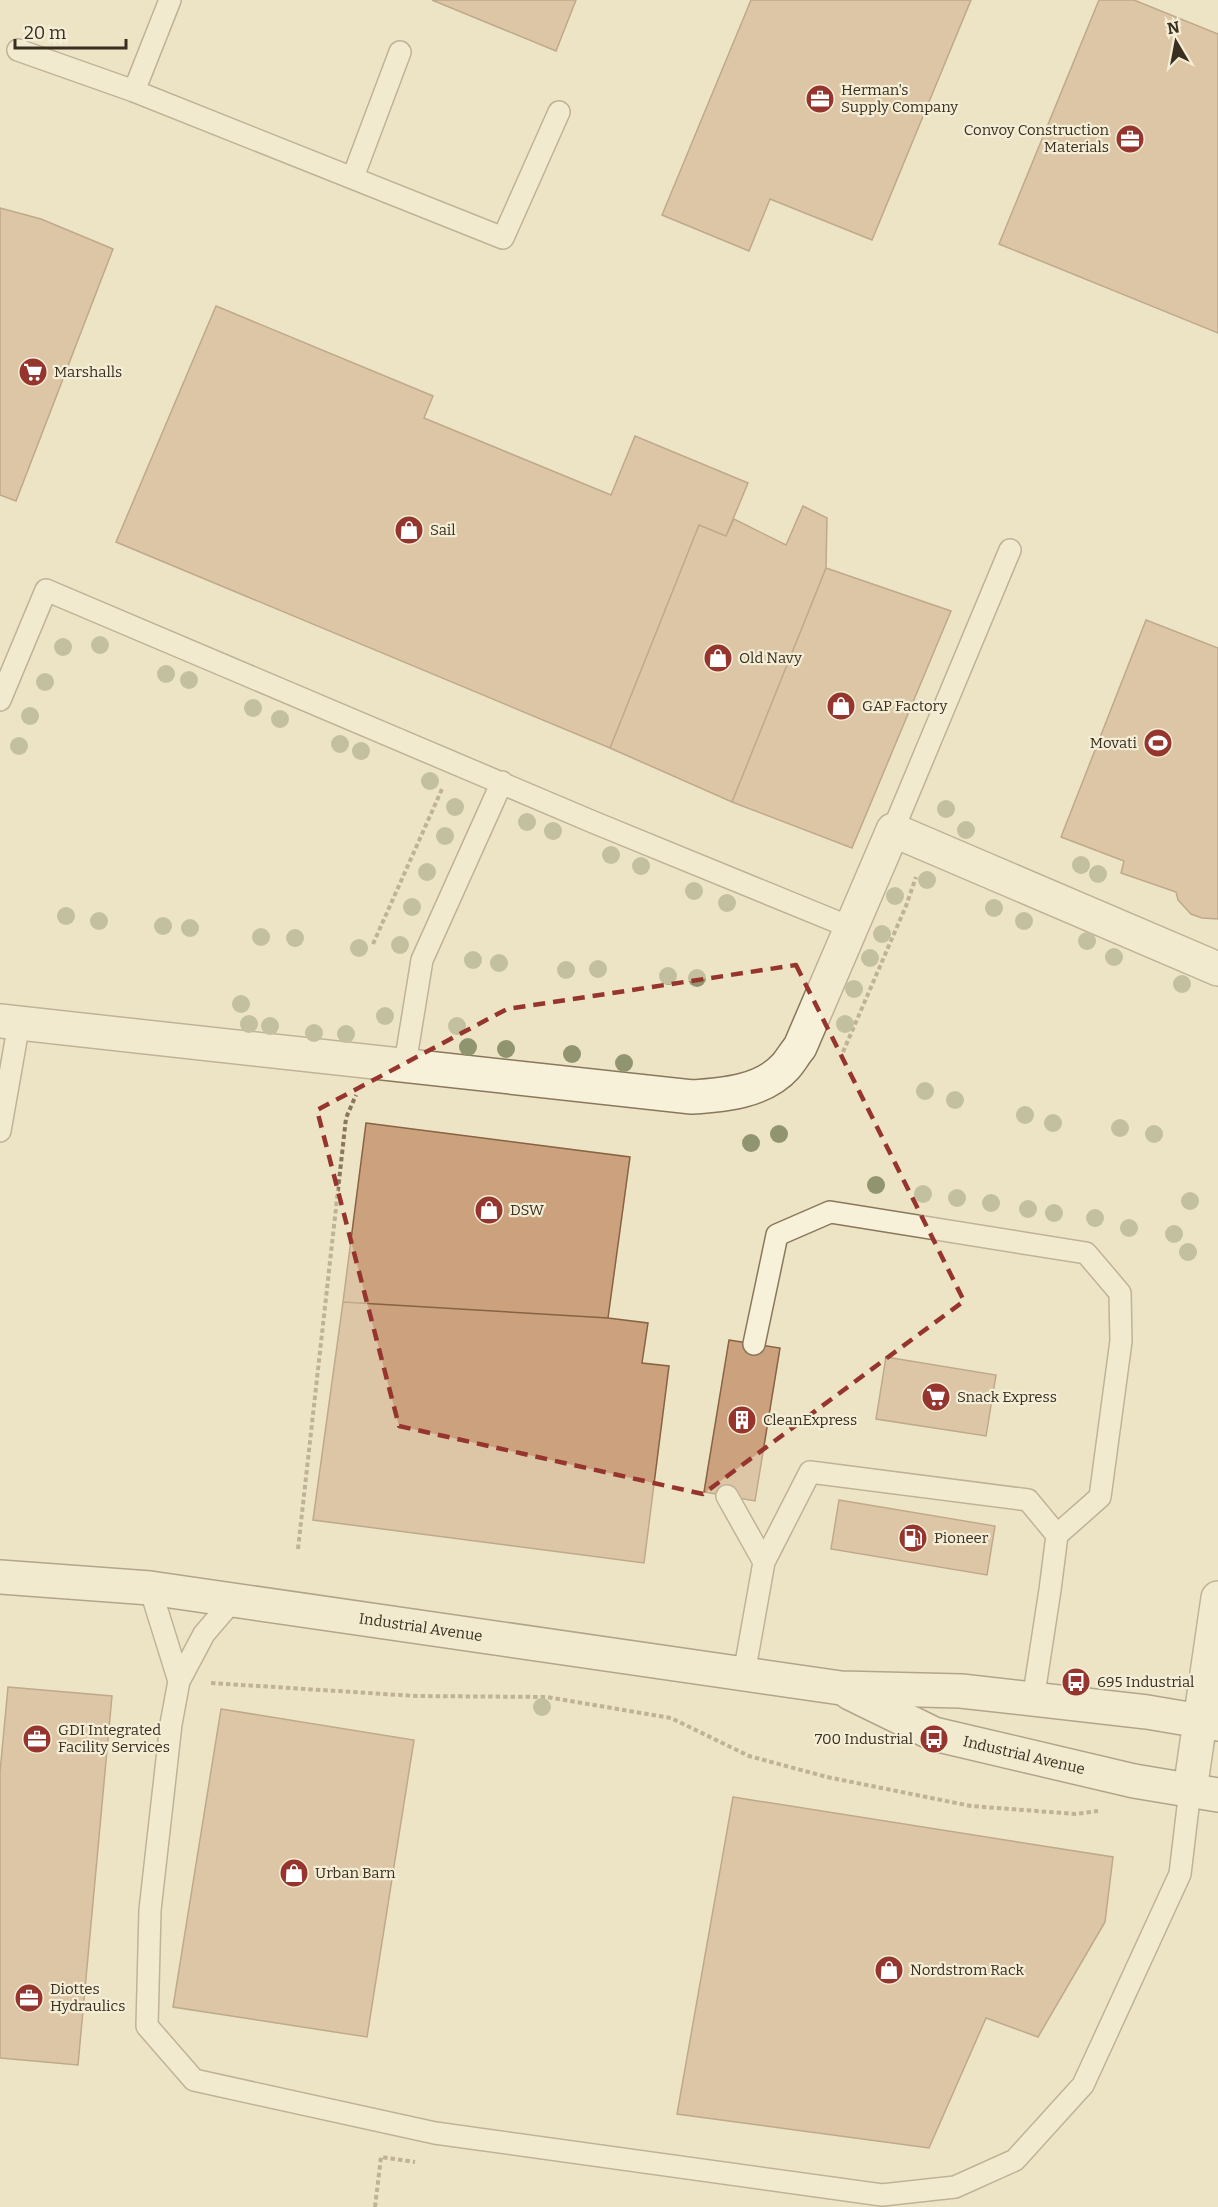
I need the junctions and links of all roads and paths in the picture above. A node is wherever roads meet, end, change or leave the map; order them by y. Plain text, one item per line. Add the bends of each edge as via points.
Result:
1 (170, 0) edge
2 (18, 50) dead end
3 (400, 52) dead end
4 (134, 91) junction
5 (559, 112) dead end
6 (353, 177) junction
7 (1010, 550) dead end
8 (0, 700) edge
9 (502, 782) junction
10 (445, 783) dead end
11 (893, 830) junction
12 (926, 844) junction
13 (852, 928) junction
14 (373, 944) dead end
15 (1218, 969) edge
16 (10, 1022) edge
17 (843, 1052) dead end
18 (405, 1064) junction
19 (357, 1095) dead end
20 (0, 1131) edge
21 (754, 1344) dead end
22 (727, 1496) dead end
23 (1057, 1535) junction
24 (298, 1549) dead end
25 (764, 1563) junction
26 (0, 1577) edge
27 (150, 1588) junction
28 (1218, 1598) edge
29 (234, 1599) junction
30 (744, 1674) junction
31 (179, 1681) junction
32 (841, 1688) junction
33 (1033, 1700) junction
34 (1209, 1722) edge
35 (1204, 1793) edge
36 (1107, 1810) dead end
37 (381, 2157) dead end
38 (375, 2207) edge

1 - 4 lane
2 - 4 lane
3 - 6 lane
4 - 6 lane
5 - 6 lane via 503,238
7 - 11 lane
8 - 9 lane via 46,590
9 - 13 lane
9 - 18 lane via 422,960
10 - 14 path
11 - 12 street
11 - 13 street
12 - 15 street
12 - 17 path via 906,906
13 - 18 street via 800,1047 785,1068 767,1081 742,1090 692,1096
16 - 18 street
16 - 20 lane
19 - 24 path via 346,1118
21 - 23 lane via 777,1235 830,1212 1086,1253 1120,1293 1121,1341 1100,1497
22 - 25 lane
23 - 25 lane via 1028,1500 810,1472
23 - 33 lane
25 - 30 lane
26 - 27 street, Industrial Avenue
27 - 29 street, Industrial Avenue
27 - 31 lane
28 - 34 street
29 - 30 street, Industrial Avenue
29 - 31 lane via 204,1634
30 - 32 street, Industrial Avenue
31 - 35 lane via 150,1910 147,2026 194,2080 435,2133 882,2195 955,2187 1015,2160 1083,2085 1180,1874
31 - 36 path via 416,1696 547,1697 671,1718 749,1756 860,1784 971,1806 1076,1814
32 - 33 street, Industrial Avenue via 961,1691
32 - 35 street, Industrial Avenue via 934,1734 1134,1781
33 - 34 street, Industrial Avenue
34 - 35 street
37 - 38 path

